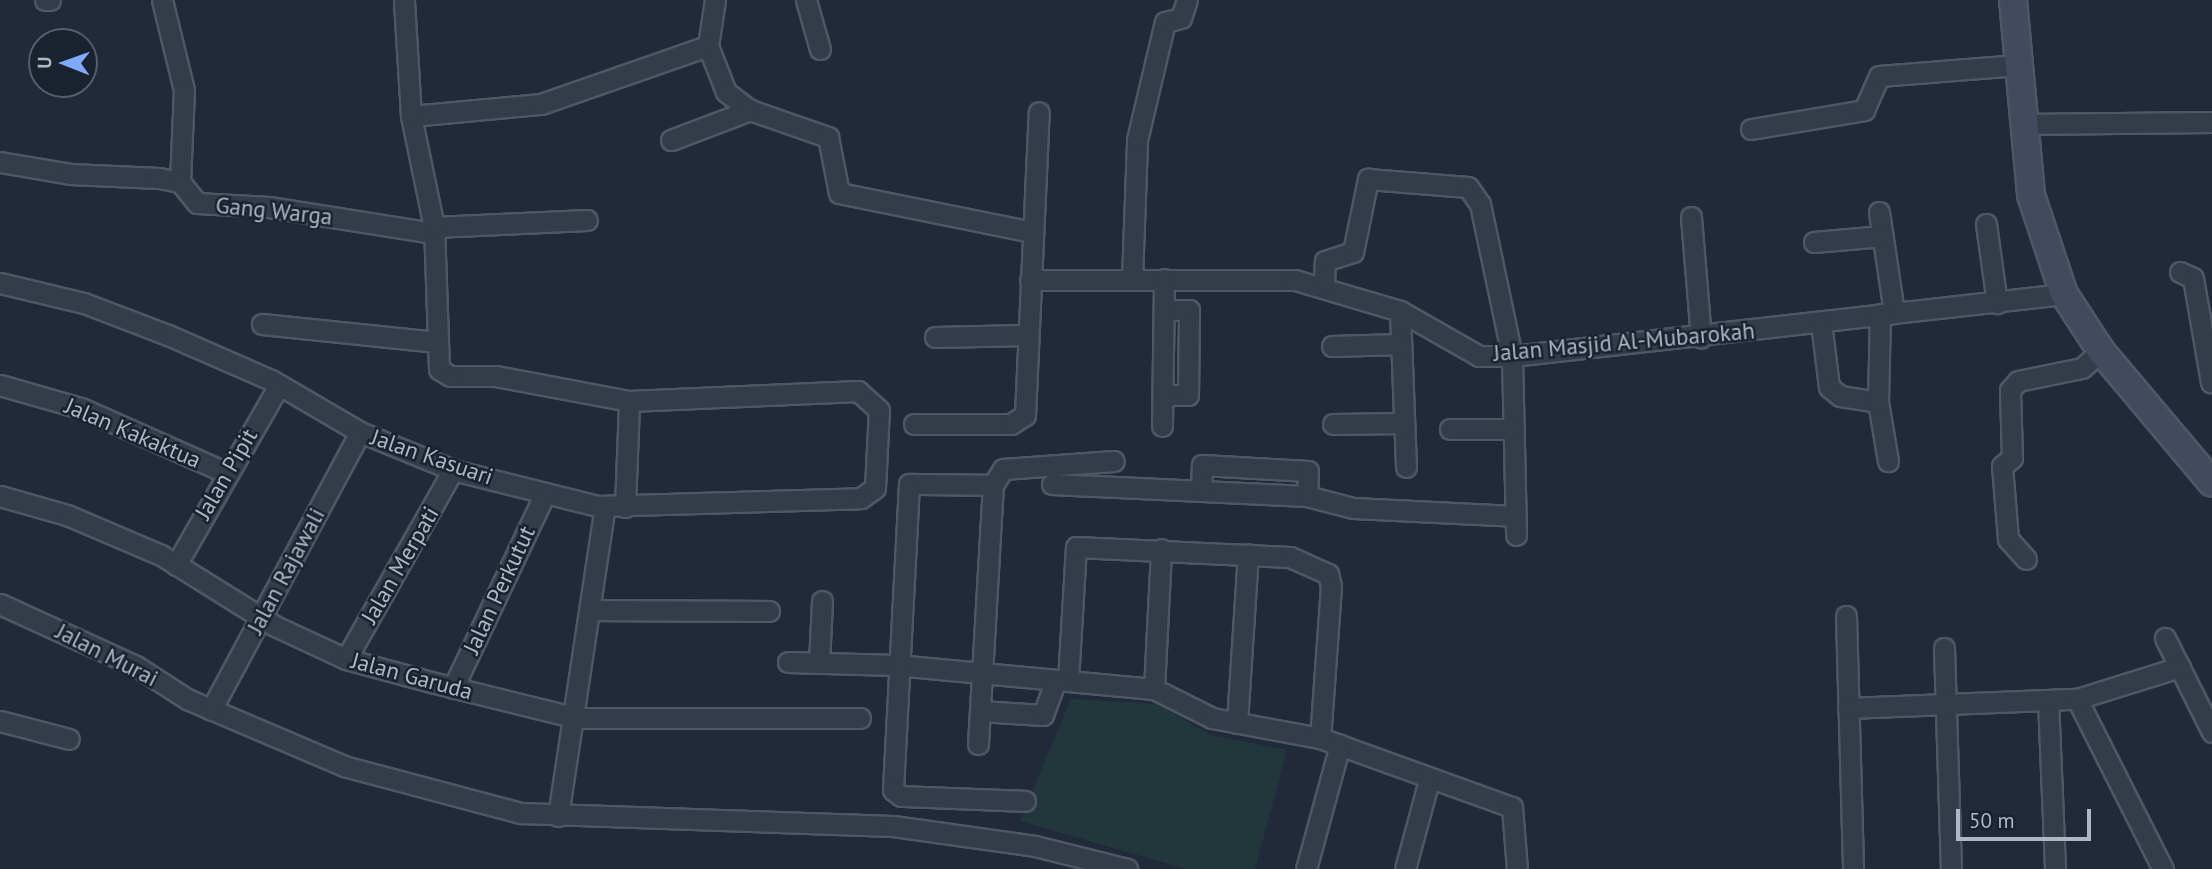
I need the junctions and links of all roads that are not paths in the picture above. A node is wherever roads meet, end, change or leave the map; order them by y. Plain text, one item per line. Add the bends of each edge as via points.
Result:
1 (162, 0) edge
2 (404, 0) edge
3 (715, 0) edge
4 (806, 0) edge
5 (1187, 0) edge
6 (2012, 0) edge
7 (708, 46) junction
8 (820, 49) dead end
9 (2018, 65) junction
10 (750, 110) junction
11 (1039, 112) dead end
12 (411, 116) junction
13 (2212, 122) edge
14 (2022, 124) junction
15 (1751, 129) dead end
16 (671, 140) dead end
17 (0, 162) edge
18 (180, 181) junction
19 (1880, 212) dead end
20 (1691, 217) dead end
21 (587, 220) dead end
22 (1986, 224) dead end
23 (434, 230) junction
24 (1032, 232) junction
25 (1883, 236) junction
26 (1814, 242) dead end
27 (2180, 272) dead end
28 (1132, 279) junction
29 (1164, 279) junction
30 (1030, 280) junction
31 (0, 283) edge
32 (1324, 285) junction
33 (2064, 294) junction
34 (1997, 303) junction
35 (1400, 311) junction
36 (1887, 313) junction
37 (1821, 322) junction
38 (262, 324) dead end
39 (1025, 335) junction
40 (935, 337) dead end
41 (1701, 338) junction
42 (437, 342) junction
43 (1401, 344) junction
44 (1332, 346) dead end
45 (2101, 351) junction
46 (1512, 356) junction
47 (2211, 382) edge
48 (279, 384) junction
49 (0, 385) edge
50 (629, 401) junction
51 (1878, 402) junction
52 (1404, 423) junction
53 (914, 424) dead end
54 (1334, 424) dead end
55 (1163, 426) dead end
56 (1450, 429) dead end
57 (1514, 429) junction
58 (360, 432) junction
59 (1114, 461) dead end
60 (1888, 461) dead end
61 (1406, 467) dead end
62 (453, 470) junction
63 (225, 472) junction
64 (2212, 483) edge
65 (1052, 484) dead end
66 (993, 485) junction
67 (545, 493) junction
68 (0, 496) edge
69 (615, 507) junction
70 (1161, 549) junction
71 (1248, 554) junction
72 (2026, 559) dead end
73 (176, 565) junction
74 (822, 601) dead end
75 (0, 604) edge
76 (592, 610) junction
77 (769, 611) dead end
78 (1846, 616) dead end
79 (261, 618) junction
80 (2165, 638) dead end
81 (1944, 648) dead end
82 (346, 659) junction
83 (788, 662) dead end
84 (819, 663) junction
85 (896, 665) junction
86 (2180, 667) junction
87 (983, 673) junction
88 (1062, 680) junction
89 (453, 688) junction
90 (1154, 689) junction
91 (2077, 698) junction
92 (2048, 700) junction
93 (1946, 704) junction
94 (1848, 708) junction
95 (211, 710) junction
96 (980, 711) junction
97 (576, 718) junction
98 (860, 718) dead end
99 (0, 721) edge
100 (1237, 723) junction
101 (2212, 732) edge
102 (1320, 738) junction
103 (69, 739) dead end
104 (978, 744) dead end
105 (1340, 745) junction
106 (1429, 780) junction
107 (1025, 801) dead end
108 (558, 816) junction
109 (1126, 869) edge
110 (1306, 869) edge
111 (1405, 869) edge
112 (1517, 869) edge
113 (1853, 869) edge
114 (1951, 869) edge
115 (2055, 869) edge
116 (2163, 869) edge

1 - 18 street via 184,90
2 - 12 street
3 - 7 street
4 - 8 street
5 - 28 street via 1181,18 1164,22 1137,140
6 - 9 main road
7 - 10 street via 726,92
7 - 12 street via 541,104
9 - 14 main road
9 - 15 street via 1880,76 1864,110
10 - 16 street
10 - 24 street via 828,137 844,196
11 - 24 street
12 - 23 street
13 - 14 street
14 - 33 main road via 2031,195
17 - 18 street
18 - 23 street, Gang Warga via 197,203 269,207
19 - 25 street
20 - 41 street
21 - 23 street, Gang Warga
22 - 34 street
23 - 42 street
24 - 30 street
25 - 26 street
25 - 36 street
27 - 47 street via 2193,278
28 - 29 street, Jalan Masjid Al-Mubarokah
28 - 30 street, Jalan Masjid Al-Mubarokah
29 - 32 street, Jalan Masjid Al-Mubarokah
29 - 55 street via 1164,310 1189,310 1188,395 1163,395
30 - 39 street
31 - 48 street, Jalan Kasuari via 96,307
32 - 35 street, Jalan Masjid Al-Mubarokah
32 - 46 street via 1325,261 1353,252 1368,179 1468,187 1480,204
33 - 34 street, Jalan Masjid Al-Mubarokah
33 - 45 main road
34 - 36 street, Jalan Masjid Al-Mubarokah
35 - 43 street
35 - 46 street, Jalan Masjid Al-Mubarokah via 1458,348
36 - 37 street, Jalan Masjid Al-Mubarokah
36 - 51 street
37 - 41 street, Jalan Masjid Al-Mubarokah
37 - 51 street via 1829,387 1840,396
38 - 42 street
39 - 40 street
39 - 53 street via 1025,415 1020,421
41 - 46 street, Jalan Masjid Al-Mubarokah
42 - 50 street via 439,369 450,376 496,376
43 - 44 street
43 - 52 street
45 - 64 main road
45 - 72 street via 2082,368 2018,381 2010,390 2012,458 2002,466 2008,539
46 - 57 street
48 - 58 street, Jalan Kasuari
48 - 63 street, Jalan Pipit
49 - 63 street, Jalan Kakaktua via 81,408
50 - 69 street
50 - 69 street, Jalan Kasuari via 858,391 879,410 880,475 875,488 861,498
51 - 60 street
52 - 54 street
52 - 61 street
56 - 57 street
57 - 65 street via 1516,525 1353,508 1307,496
58 - 62 street, Jalan Kasuari
58 - 79 street, Jalan Rajawali
59 - 66 street via 1003,469
62 - 67 street, Jalan Kasuari
62 - 82 street, Jalan Merpati
63 - 73 street, Jalan Pipit
66 - 85 street via 909,484
66 - 87 street
67 - 69 street, Jalan Kasuari
67 - 89 street, Jalan Perkutut
68 - 73 street, Jalan Garuda via 67,515
69 - 76 street
70 - 71 street
70 - 88 street via 1076,547
70 - 90 street
71 - 100 street
71 - 102 street via 1290,556 1328,574
73 - 79 street, Jalan Garuda
74 - 84 street
75 - 95 street, Jalan Murai via 136,666
76 - 77 street
76 - 97 street
78 - 94 street
79 - 82 street, Jalan Garuda
79 - 95 street, Jalan Rajawali
80 - 86 street
81 - 93 street
82 - 89 street, Jalan Garuda
83 - 84 street
84 - 85 street
85 - 87 street
85 - 107 street via 893,790 901,796
86 - 91 street
86 - 101 street
87 - 88 street
87 - 96 street
88 - 90 street
88 - 96 street via 1043,715
89 - 97 street, Jalan Garuda
90 - 100 street via 1212,718
91 - 92 street
91 - 116 street
92 - 93 street
92 - 115 street
93 - 94 street
93 - 114 street
94 - 113 street
95 - 108 street, Jalan Murai via 344,766 521,813
96 - 104 street
97 - 98 street, Jalan Garuda
97 - 108 street
99 - 103 street
100 - 102 street
102 - 105 street
105 - 106 street
105 - 110 street
106 - 111 street
106 - 112 street via 1512,807
108 - 109 street, Jalan Murai via 893,826 1035,846

